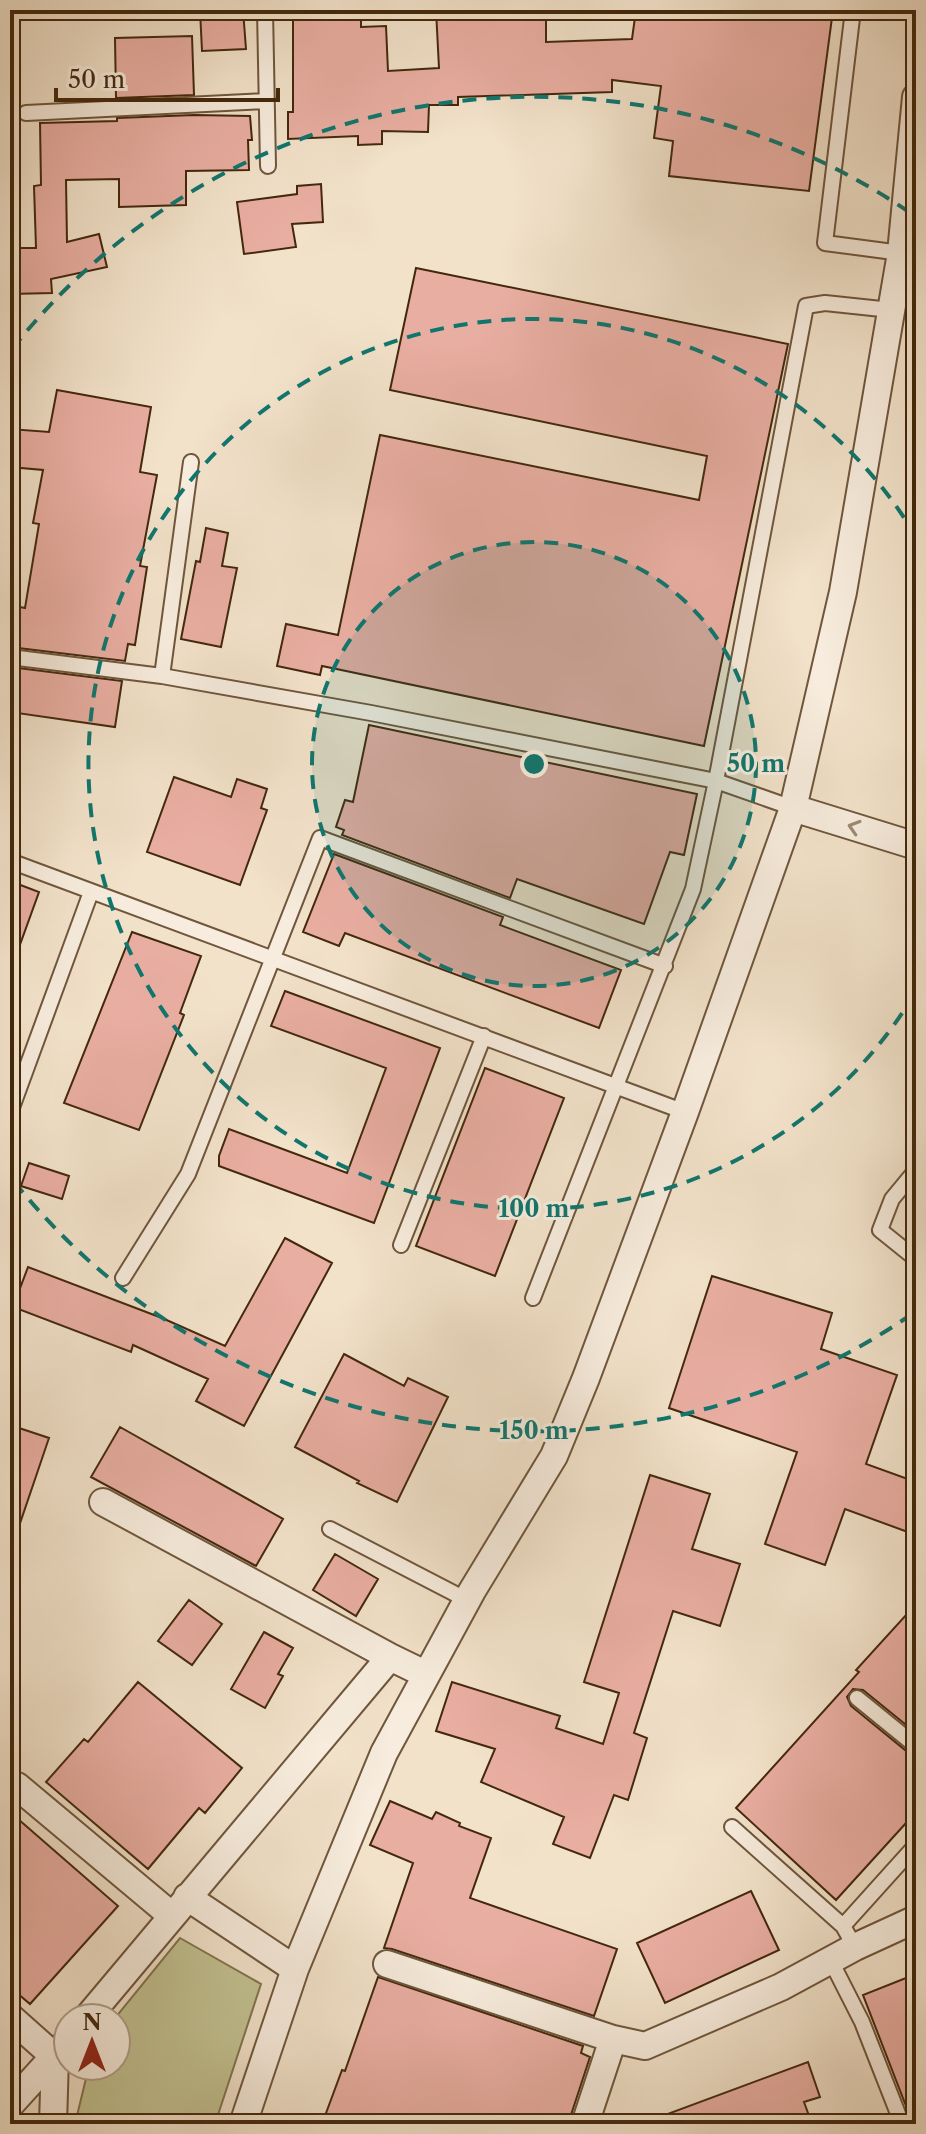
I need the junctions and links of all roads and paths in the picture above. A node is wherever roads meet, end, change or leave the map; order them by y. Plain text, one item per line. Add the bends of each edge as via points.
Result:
1 (265, 10) edge
2 (853, 10) edge
3 (916, 97) edge
4 (266, 101) junction
5 (26, 113) dead end
6 (268, 166) dead end
7 (908, 252) edge
8 (891, 310) junction
9 (191, 462) dead end
10 (10, 657) edge
11 (162, 676) junction
12 (716, 781) junction
13 (793, 808) junction
14 (916, 846) edge
15 (10, 861) edge
16 (91, 892) junction
17 (274, 960) junction
18 (665, 966) junction
19 (484, 1036) junction
20 (616, 1089) junction
21 (685, 1112) junction
22 (10, 1113) edge
23 (916, 1170) edge
24 (401, 1245) dead end
25 (916, 1259) edge
26 (123, 1278) dead end
27 (533, 1298) dead end
28 (103, 1502) dead end
29 (330, 1529) dead end
30 (467, 1600) junction
31 (390, 1657) junction
32 (425, 1674) junction
33 (857, 1698) dead end
34 (916, 1746) edge
35 (17, 1786) dead end
36 (732, 1827) dead end
37 (916, 1845) edge
38 (179, 1906) junction
39 (916, 1919) edge
40 (849, 1936) junction
41 (831, 1961) junction
42 (387, 1964) dead end
43 (295, 1969) junction
44 (100, 2002) edge
45 (10, 2017) edge
46 (613, 2039) junction
47 (52, 2043) edge
48 (52, 2060) edge
49 (58, 2082) edge
50 (10, 2105) edge
51 (53, 2124) edge
52 (243, 2124) edge
53 (585, 2124) edge
54 (902, 2124) edge

1 - 4 lane
2 - 7 lane via 825,243
3 - 7 street
4 - 5 lane
4 - 6 lane
7 - 8 street
8 - 12 lane via 806,306
8 - 13 street via 843,592
9 - 11 lane
10 - 11 lane
11 - 12 lane
12 - 13 lane
12 - 18 lane via 693,889
14 -> 13 street
13 - 21 street
15 - 16 lane
16 - 17 lane
16 - 22 lane
17 - 18 lane via 320,838
17 - 19 lane
17 - 26 lane via 188,1174
18 - 20 lane
19 - 20 lane
19 - 24 lane
20 - 21 lane
20 - 27 lane
21 - 30 street via 554,1456
23 - 25 lane via 892,1199 880,1230
28 - 31 street
29 - 30 lane
30 - 32 street
31 - 32 street
31 - 38 street
32 - 43 street via 384,1753
33 - 34 lane
35 - 38 street
36 - 40 lane
37 - 40 lane
38 - 43 street
38 - 44 street
39 - 40 street
40 - 41 street
41 - 46 street via 645,2046
41 - 54 lane via 862,2022
42 - 46 street
43 - 52 street
45 - 47 street
46 - 53 street
48 - 50 street
49 - 51 street

